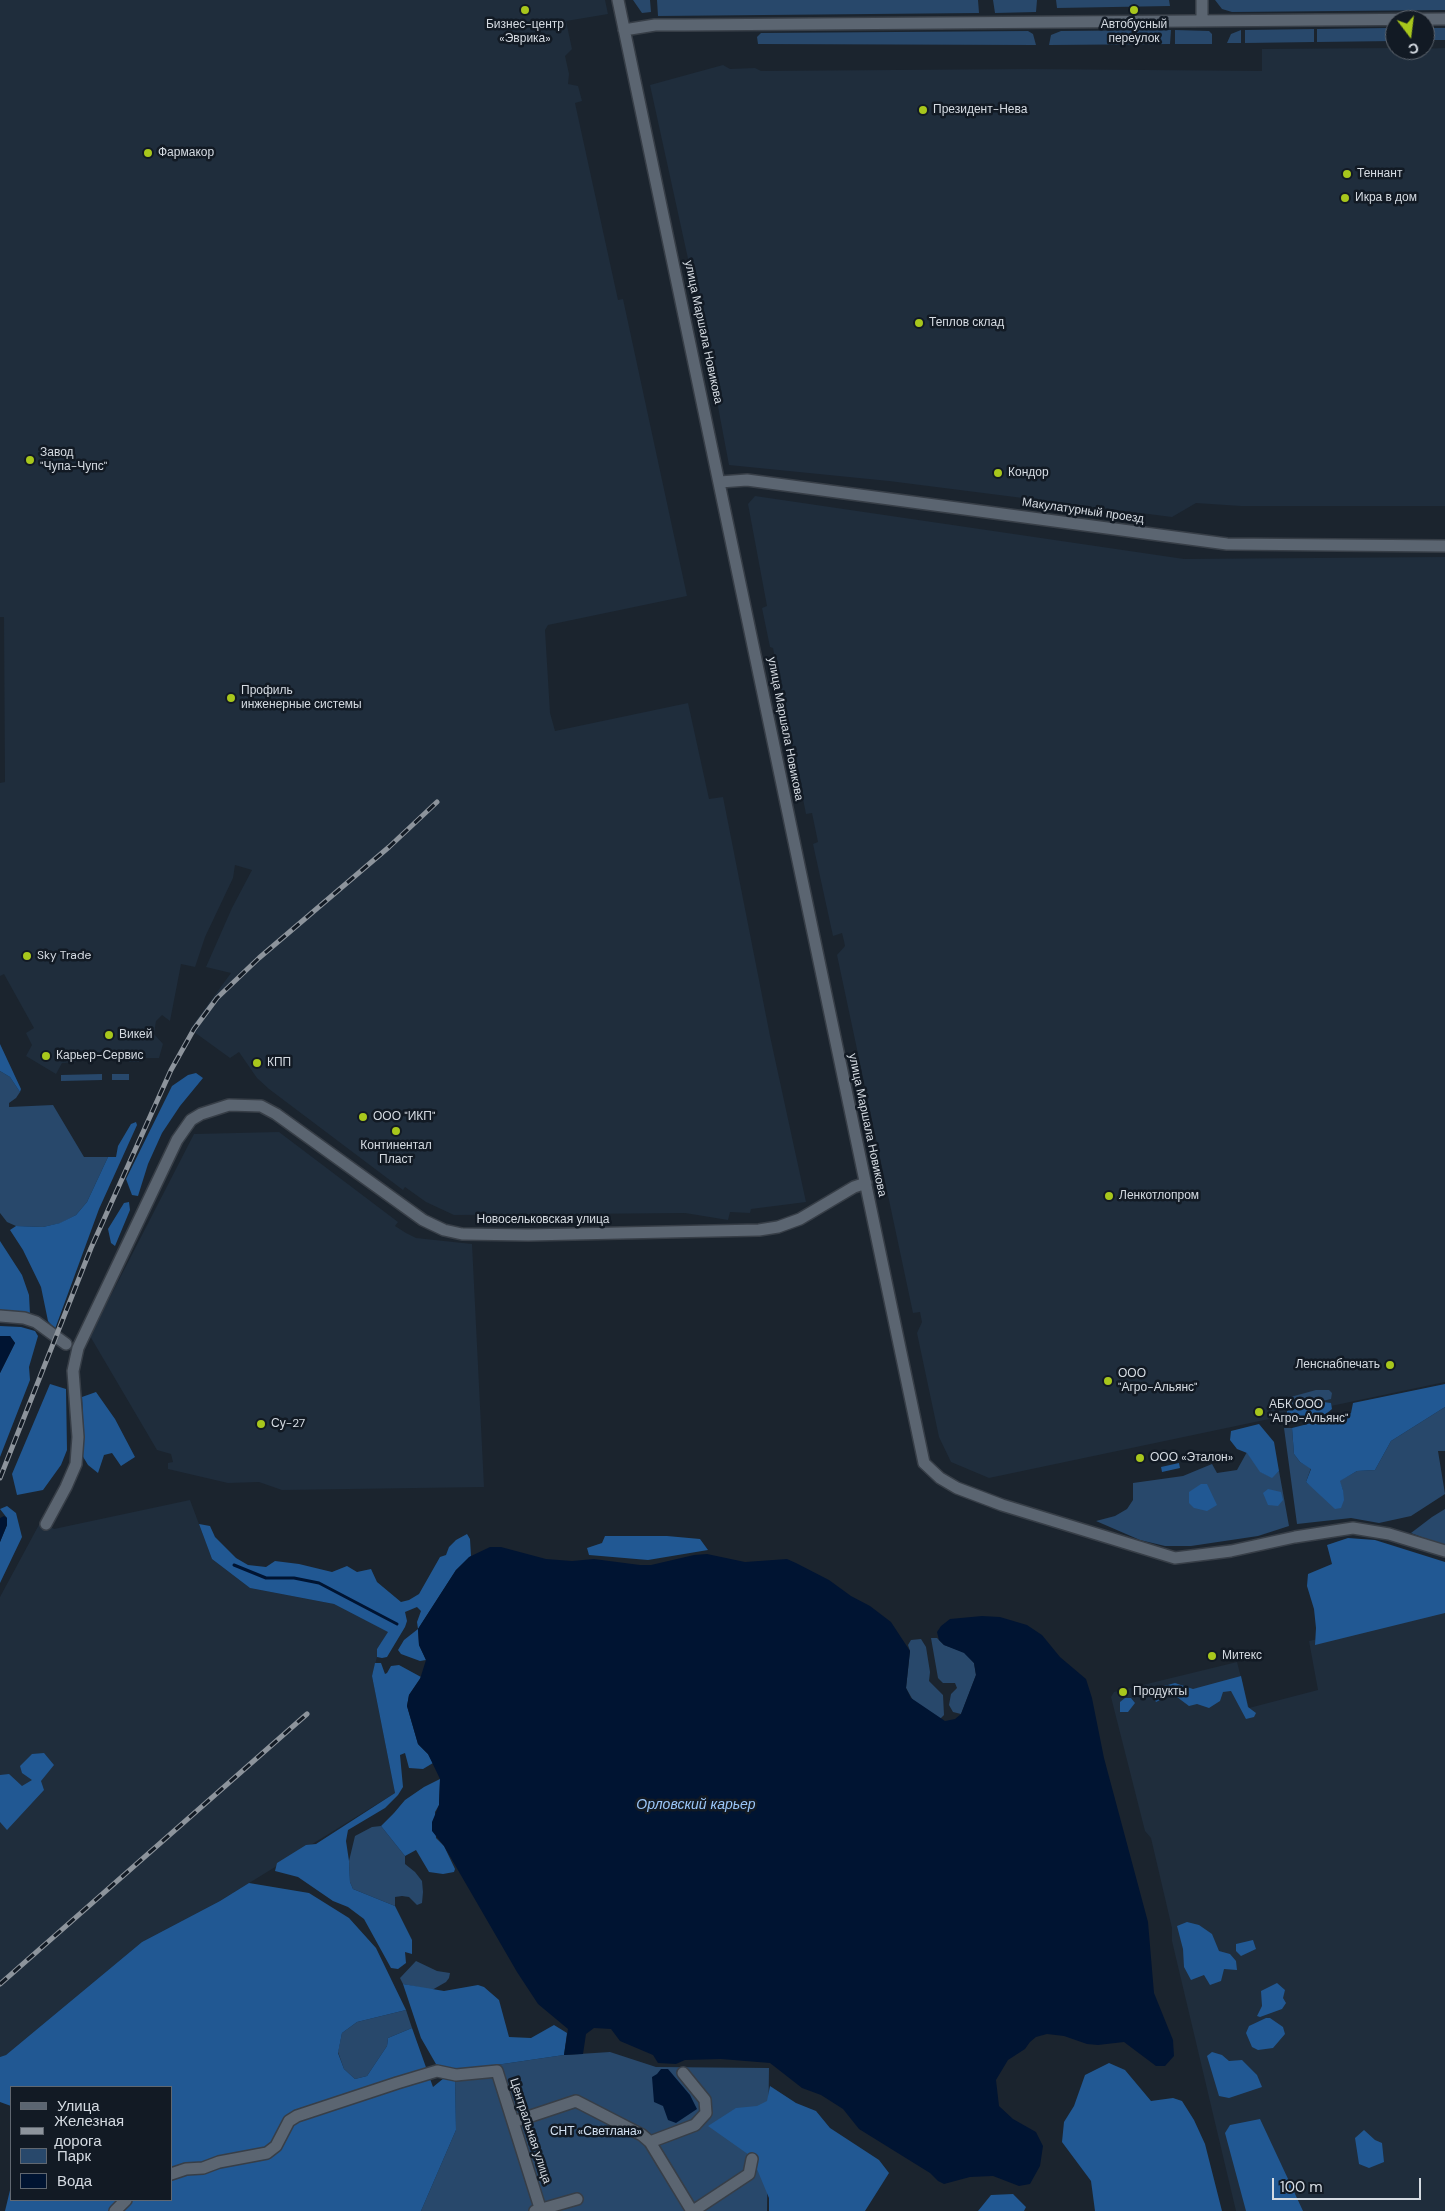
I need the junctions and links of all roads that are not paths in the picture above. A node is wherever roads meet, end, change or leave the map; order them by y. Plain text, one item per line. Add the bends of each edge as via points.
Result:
1 (618, 0) edge
2 (1202, 0) edge
3 (1445, 19) edge
4 (1202, 21) junction
5 (624, 30) junction
6 (720, 482) junction
7 (1445, 546) edge
8 (866, 1183) junction
9 (0, 1316) edge
10 (66, 1344) dead end
11 (46, 1524) dead end
12 (1445, 1551) edge
13 (683, 2073) dead end
14 (513, 2122) junction
15 (650, 2142) junction
16 (752, 2159) dead end
17 (172, 2174) edge
18 (577, 2199) dead end
19 (125, 2201) edge
20 (539, 2210) edge
21 (115, 2211) edge
22 (692, 2211) edge

1 - 5 street, улица Маршала Новикова
2 - 4 street
3 - 4 street
4 - 5 street via 665,25
5 - 6 street, улица Маршала Новикова
6 - 7 street, Макулатурный проезд via 747,480 1227,544
6 - 8 street, улица Маршала Новикова
8 - 11 street, Новосельковская улица via 800,1219 759,1230 462,1234 423,1220 262,1106 229,1106 201,1114 191,1120 177,1140 78,1348 73,1371 78,1436 76,1464
8 - 12 street, улица Маршала Новикова via 924,1463 940,1478 1002,1505 1175,1558 1353,1528 1389,1534
9 - 10 street via 36,1322
13 - 15 street via 705,2100 706,2113 695,2125
14 - 15 street via 576,2101
14 - 17 street, Центральная улица via 497,2071 456,2075 437,2071 297,2116 289,2121 276,2146 267,2153
14 - 20 street, Центральная улица
15 - 22 street
16 - 22 street via 749,2174
18 - 20 street
19 - 21 street

